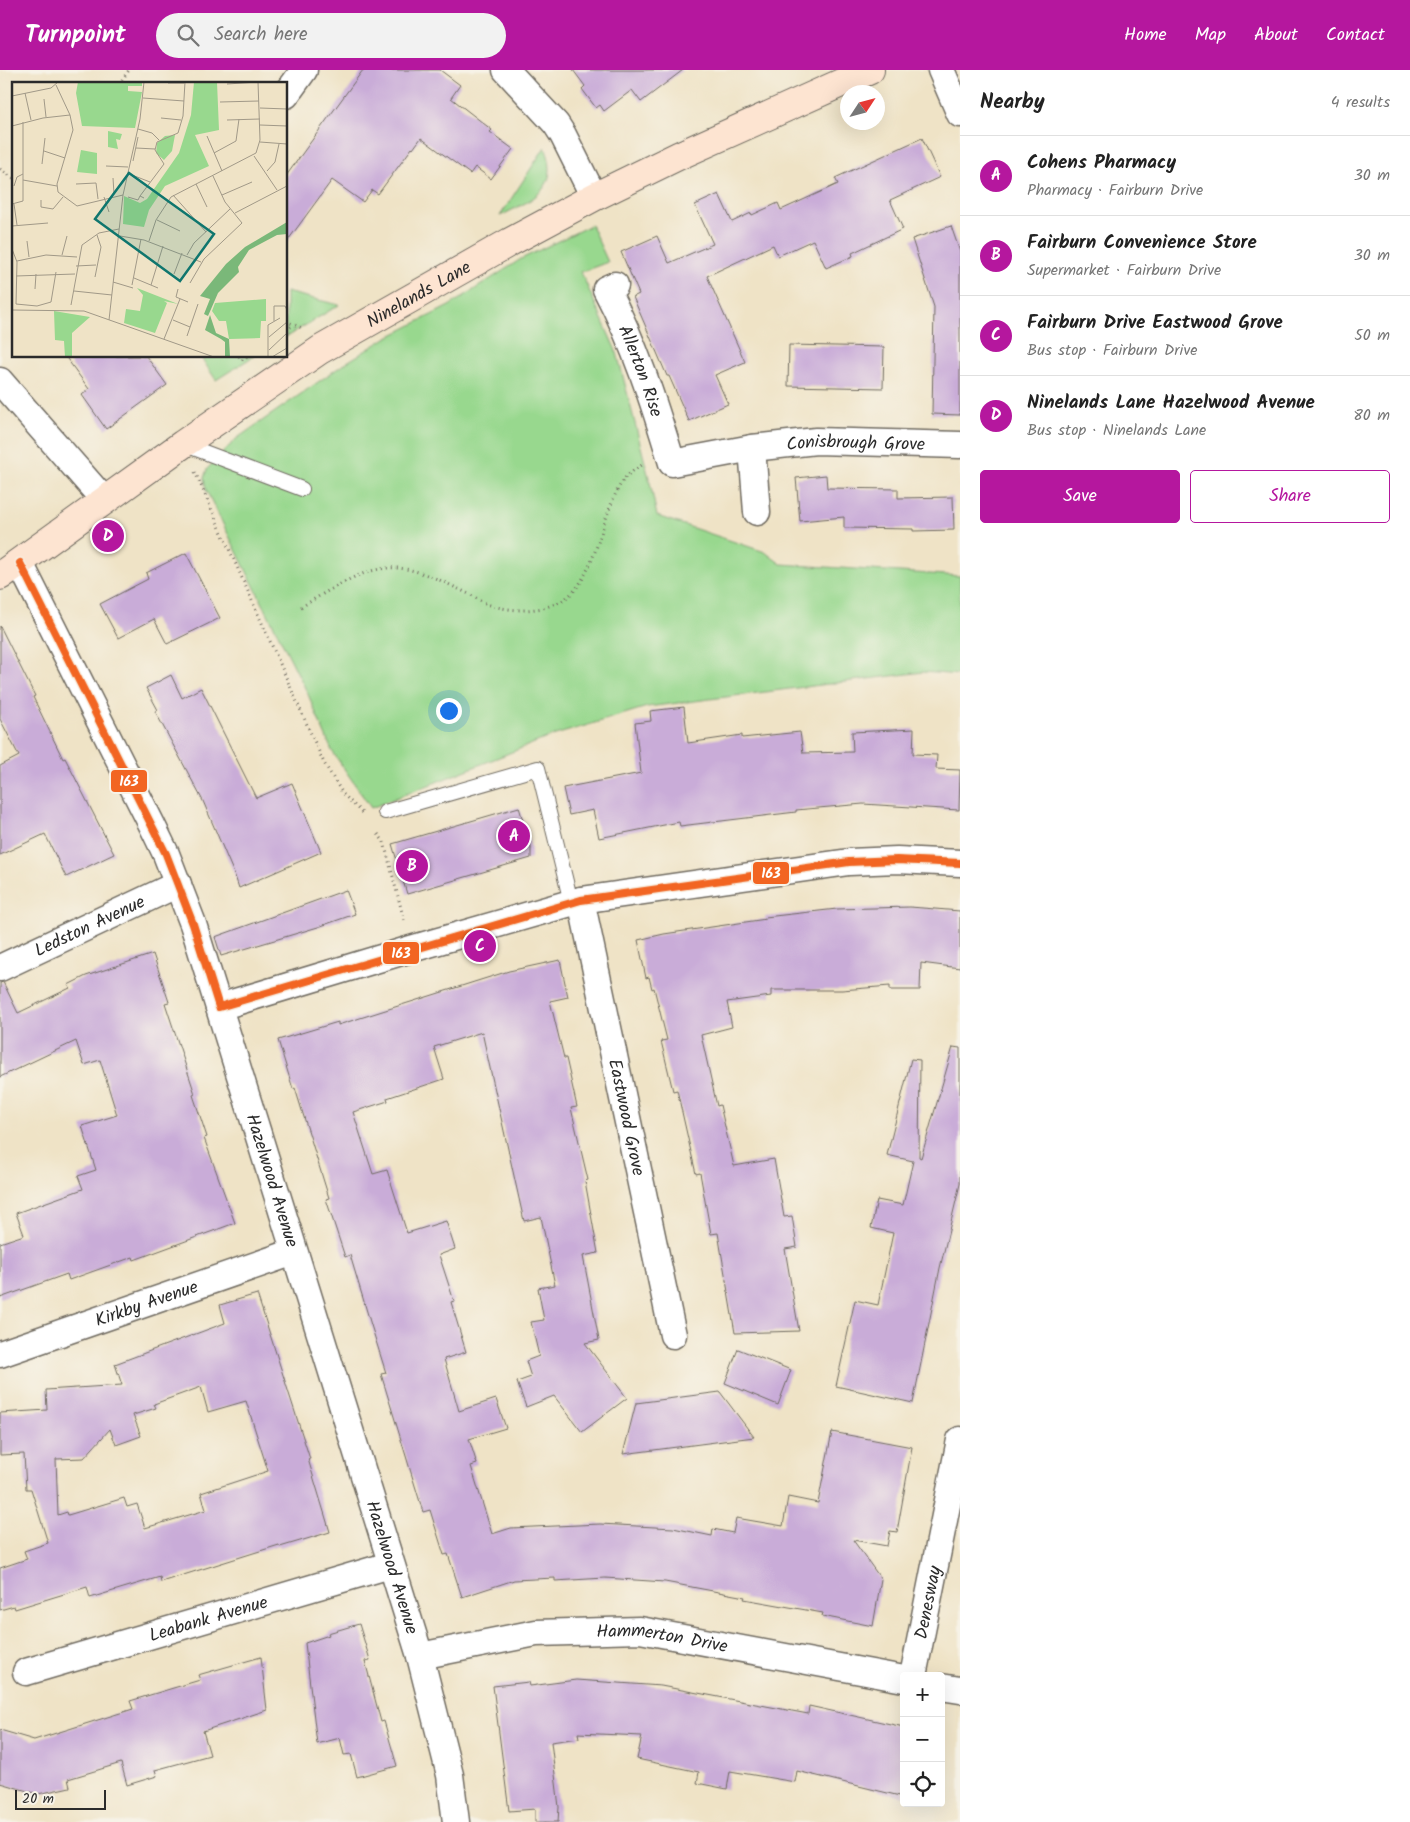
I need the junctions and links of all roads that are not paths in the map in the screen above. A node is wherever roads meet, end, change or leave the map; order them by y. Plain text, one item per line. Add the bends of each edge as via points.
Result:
1 (304, 70) edge
2 (870, 70) edge
3 (941, 70) edge
4 (510, 71) edge
5 (288, 92) edge
6 (960, 114) edge
7 (594, 197) junction
8 (615, 285) dead end
9 (0, 381) edge
10 (183, 444) junction
11 (960, 445) edge
12 (752, 448) junction
13 (670, 457) joint
14 (302, 489) dead end
15 (104, 500) junction
16 (757, 512) dead end
17 (10, 569) edge
18 (385, 812) dead end
19 (960, 863) edge
20 (178, 884) junction
21 (576, 901) junction
22 (0, 968) edge
23 (219, 1007) junction
24 (294, 1252) junction
25 (672, 1335) dead end
26 (0, 1354) edge
27 (960, 1440) edge
28 (390, 1565) junction
29 (420, 1656) junction
30 (26, 1672) dead end
31 (914, 1672) edge
32 (900, 1678) edge
33 (945, 1688) edge
34 (960, 1690) edge
35 (456, 1822) edge

1 - 5 street
2 - 7 street, Ninelands Lane
3 - 6 street
4 - 7 street via 556,124
7 - 10 street, Ninelands Lane via 320,350
8 - 13 street, Allerton Rise via 606,288 645,377
9 - 15 street
10 - 14 lane
10 - 15 street, Ninelands Lane
11 - 12 street, Conisbrough Grove via 816,441
12 - 13 street, Conisbrough Grove
12 - 16 street
15 - 17 street, Ninelands Lane
17 - 20 street, Hazelwood Avenue via 152,824
18 - 21 lane via 538,768
19 - 21 street via 848,862
20 - 22 street, Ledston Avenue
20 - 23 street, Hazelwood Avenue
21 - 23 street
21 - 25 street, Eastwood Grove
23 - 24 street, Hazelwood Avenue
24 - 26 street, Kirkby Avenue
24 - 28 street, Hazelwood Avenue
27 - 31 street, Denesway
28 - 29 street, Hazelwood Avenue
28 - 30 street, Leabank Avenue
29 - 32 street, Hammerton Drive via 536,1632 640,1630
29 - 35 street, Hazelwood Avenue via 450,1775
33 - 34 street

